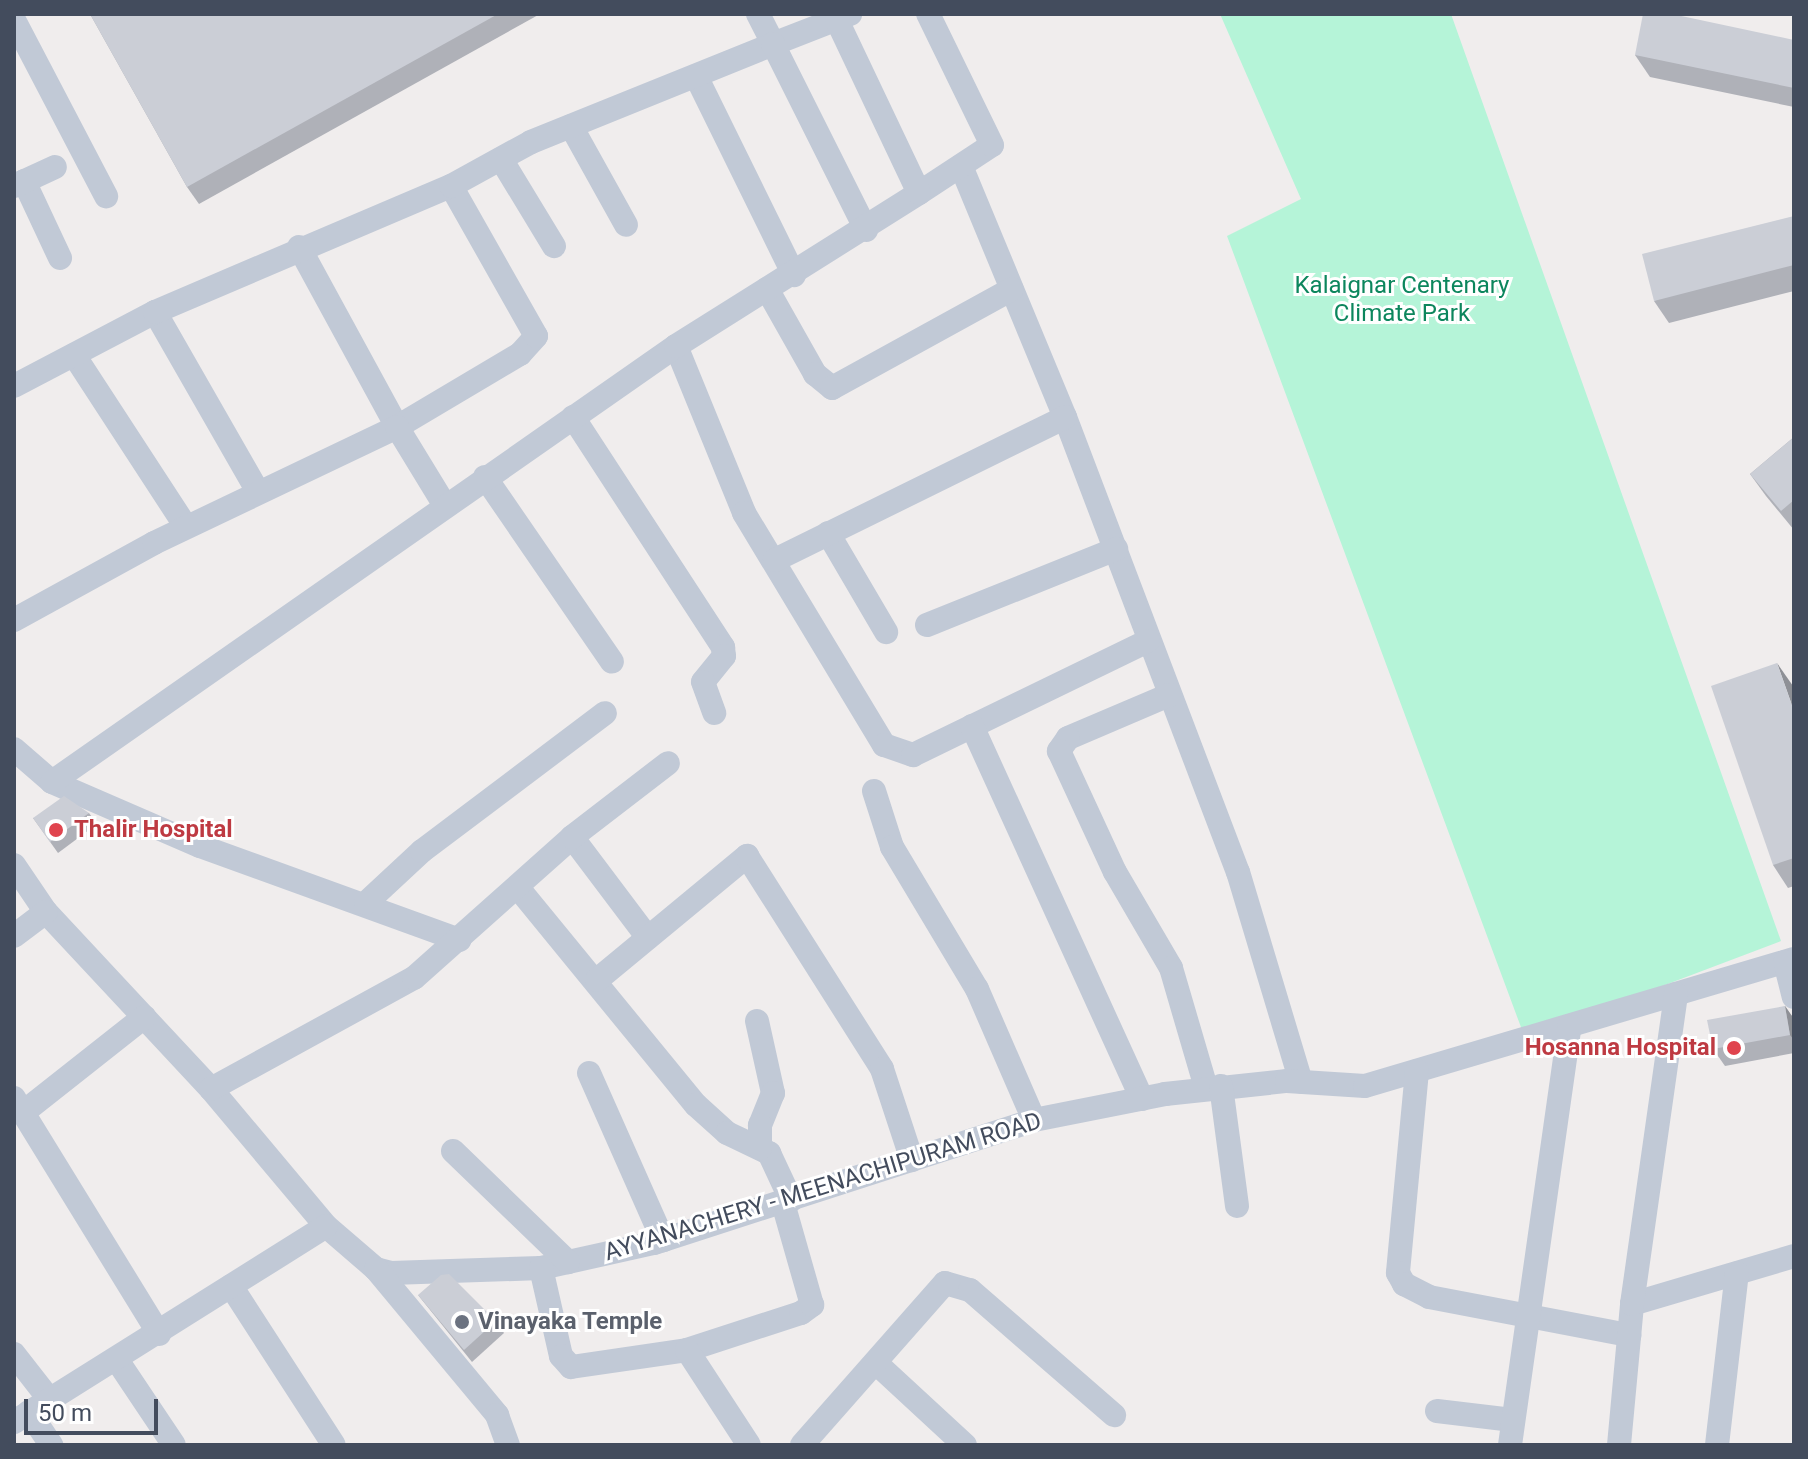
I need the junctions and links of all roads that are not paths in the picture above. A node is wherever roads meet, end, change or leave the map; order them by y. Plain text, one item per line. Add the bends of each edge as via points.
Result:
1 (758, 14) edge
2 (928, 14) edge
3 (843, 17) edge
4 (14, 20) edge
5 (773, 44) junction
6 (696, 76) junction
7 (571, 126) junction
8 (501, 159) junction
9 (961, 166) junction
10 (55, 167) dead end
11 (19, 184) edge
12 (451, 186) junction
13 (919, 193) junction
14 (106, 196) dead end
15 (626, 225) dead end
16 (866, 230) junction
17 (554, 246) dead end
18 (299, 247) junction
19 (60, 258) dead end
20 (794, 275) junction
21 (767, 289) junction
22 (1012, 289) junction
23 (155, 312) junction
24 (676, 346) junction
25 (74, 355) junction
26 (14, 386) edge
27 (573, 417) junction
28 (1065, 417) junction
29 (397, 427) junction
30 (485, 477) junction
31 (258, 492) junction
32 (444, 504) junction
33 (186, 527) junction
34 (828, 533) junction
35 (1116, 549) junction
36 (775, 560) junction
37 (14, 620) edge
38 (927, 625) dead end
39 (886, 632) dead end
40 (1148, 641) junction
41 (612, 662) dead end
42 (1169, 695) junction
43 (605, 713) dead end
44 (714, 713) dead end
45 (972, 726) junction
46 (14, 749) edge
47 (668, 763) dead end
48 (52, 782) junction
49 (874, 791) dead end
50 (572, 837) junction
51 (14, 865) edge
52 (519, 889) junction
53 (366, 903) junction
54 (46, 912) junction
55 (14, 936) edge
56 (648, 938) junction
57 (459, 940) junction
58 (1789, 961) edge
59 (597, 980) junction
60 (1676, 994) junction
61 (1794, 997) edge
62 (144, 1017) junction
63 (757, 1021) dead end
64 (1570, 1026) junction
65 (1417, 1071) junction
66 (589, 1073) dead end
67 (1301, 1082) junction
68 (1213, 1087) junction
69 (211, 1089) junction
70 (1142, 1099) junction
71 (20, 1104) edge
72 (1034, 1120) junction
73 (760, 1148) junction
74 (453, 1151) dead end
75 (912, 1160) junction
76 (787, 1201) junction
77 (1237, 1206) dead end
78 (326, 1226) junction
79 (663, 1240) junction
80 (1794, 1256) edge
81 (568, 1262) junction
82 (541, 1268) junction
83 (376, 1269) junction
84 (1737, 1273) junction
85 (231, 1286) junction
86 (1632, 1304) junction
87 (1525, 1312) junction
88 (159, 1334) junction
89 (1629, 1335) junction
90 (687, 1350) junction
91 (14, 1354) edge
92 (117, 1360) junction
93 (876, 1363) junction
94 (31, 1411) edge
95 (1437, 1411) dead end
96 (1114, 1415) dead end
97 (1512, 1420) junction
98 (51, 1445) edge
99 (174, 1445) edge
100 (334, 1445) edge
101 (508, 1445) edge
102 (749, 1445) edge
103 (802, 1445) edge
104 (965, 1445) edge
105 (1510, 1445) edge
106 (1619, 1445) edge
107 (1717, 1445) edge

1 - 5 street
2 - 9 street via 992,145
3 - 5 street
3 - 13 street
4 - 14 street
5 - 6 street
5 - 16 street
6 - 7 street
6 - 20 street
7 - 8 street
7 - 15 street
8 - 12 street
8 - 17 street
9 - 13 street
9 - 22 street
10 - 11 street
11 - 19 street
12 - 18 street
12 - 29 street via 536,336 520,354
13 - 16 street
16 - 20 street
18 - 23 street
18 - 29 street
20 - 21 street
21 - 22 street via 815,374 832,388
21 - 24 street
22 - 28 street
23 - 25 street
23 - 31 street
24 - 27 street
24 - 36 street via 728,481
25 - 26 street
25 - 33 street
27 - 30 street
27 - 44 street via 723,647 724,656 703,682
28 - 34 street
28 - 35 street
29 - 31 street
29 - 32 street
30 - 32 street
30 - 41 street
31 - 33 street
32 - 48 street
33 - 37 street
34 - 36 street
34 - 39 street
35 - 38 street
35 - 40 street
36 - 45 street via 873,735 884,745 913,755
40 - 42 street
40 - 45 street
42 - 67 street via 1238,872
42 - 68 street via 1068,738 1059,751 1115,872 1171,968
43 - 53 street via 422,851
45 - 70 street
46 - 48 street
47 - 50 street
48 - 53 street via 200,846
49 - 72 street via 892,847 977,989
50 - 52 street
50 - 56 street
51 - 54 street
52 - 57 street
52 - 59 street
53 - 57 street
54 - 55 street
54 - 62 street
56 - 59 street
56 - 75 street via 747,856 882,1069
57 - 69 street via 370,1006
58 - 60 street, AYYANACHERY - MEENACHIPURAM ROAD
58 - 61 street
59 - 73 street via 713,1123
60 - 64 street, AYYANACHERY - MEENACHIPURAM ROAD
60 - 86 street
62 - 69 street
62 - 71 street
63 - 73 street via 773,1093 760,1125
64 - 65 street, AYYANACHERY - MEENACHIPURAM ROAD
64 - 87 street
65 - 67 street, AYYANACHERY - MEENACHIPURAM ROAD via 1365,1086
65 - 87 street via 1398,1273 1404,1284 1429,1297
66 - 79 street
67 - 68 street, AYYANACHERY - MEENACHIPURAM ROAD
68 - 70 street, AYYANACHERY - MEENACHIPURAM ROAD
68 - 77 street
69 - 78 street
70 - 72 street, AYYANACHERY - MEENACHIPURAM ROAD
71 - 88 street
72 - 75 street, AYYANACHERY - MEENACHIPURAM ROAD
73 - 76 street via 776,1161
74 - 81 street
75 - 76 street, AYYANACHERY - MEENACHIPURAM ROAD
76 - 79 street, AYYANACHERY - MEENACHIPURAM ROAD
76 - 90 street via 812,1305
78 - 83 street
78 - 85 street
79 - 81 street, AYYANACHERY - MEENACHIPURAM ROAD
80 - 84 street
81 - 82 street, AYYANACHERY - MEENACHIPURAM ROAD
82 - 83 street, AYYANACHERY - MEENACHIPURAM ROAD
82 - 90 street via 561,1356 571,1367
83 - 101 street via 497,1415
84 - 86 street
84 - 107 street
85 - 88 street
85 - 100 street
86 - 89 street
87 - 89 street
87 - 97 street
88 - 92 street
89 - 106 street
90 - 102 street
91 - 94 street
92 - 94 street
92 - 99 street
93 - 96 street via 934,1290 957,1284
93 - 103 street
93 - 104 street
94 - 98 street
95 - 97 street
97 - 105 street

